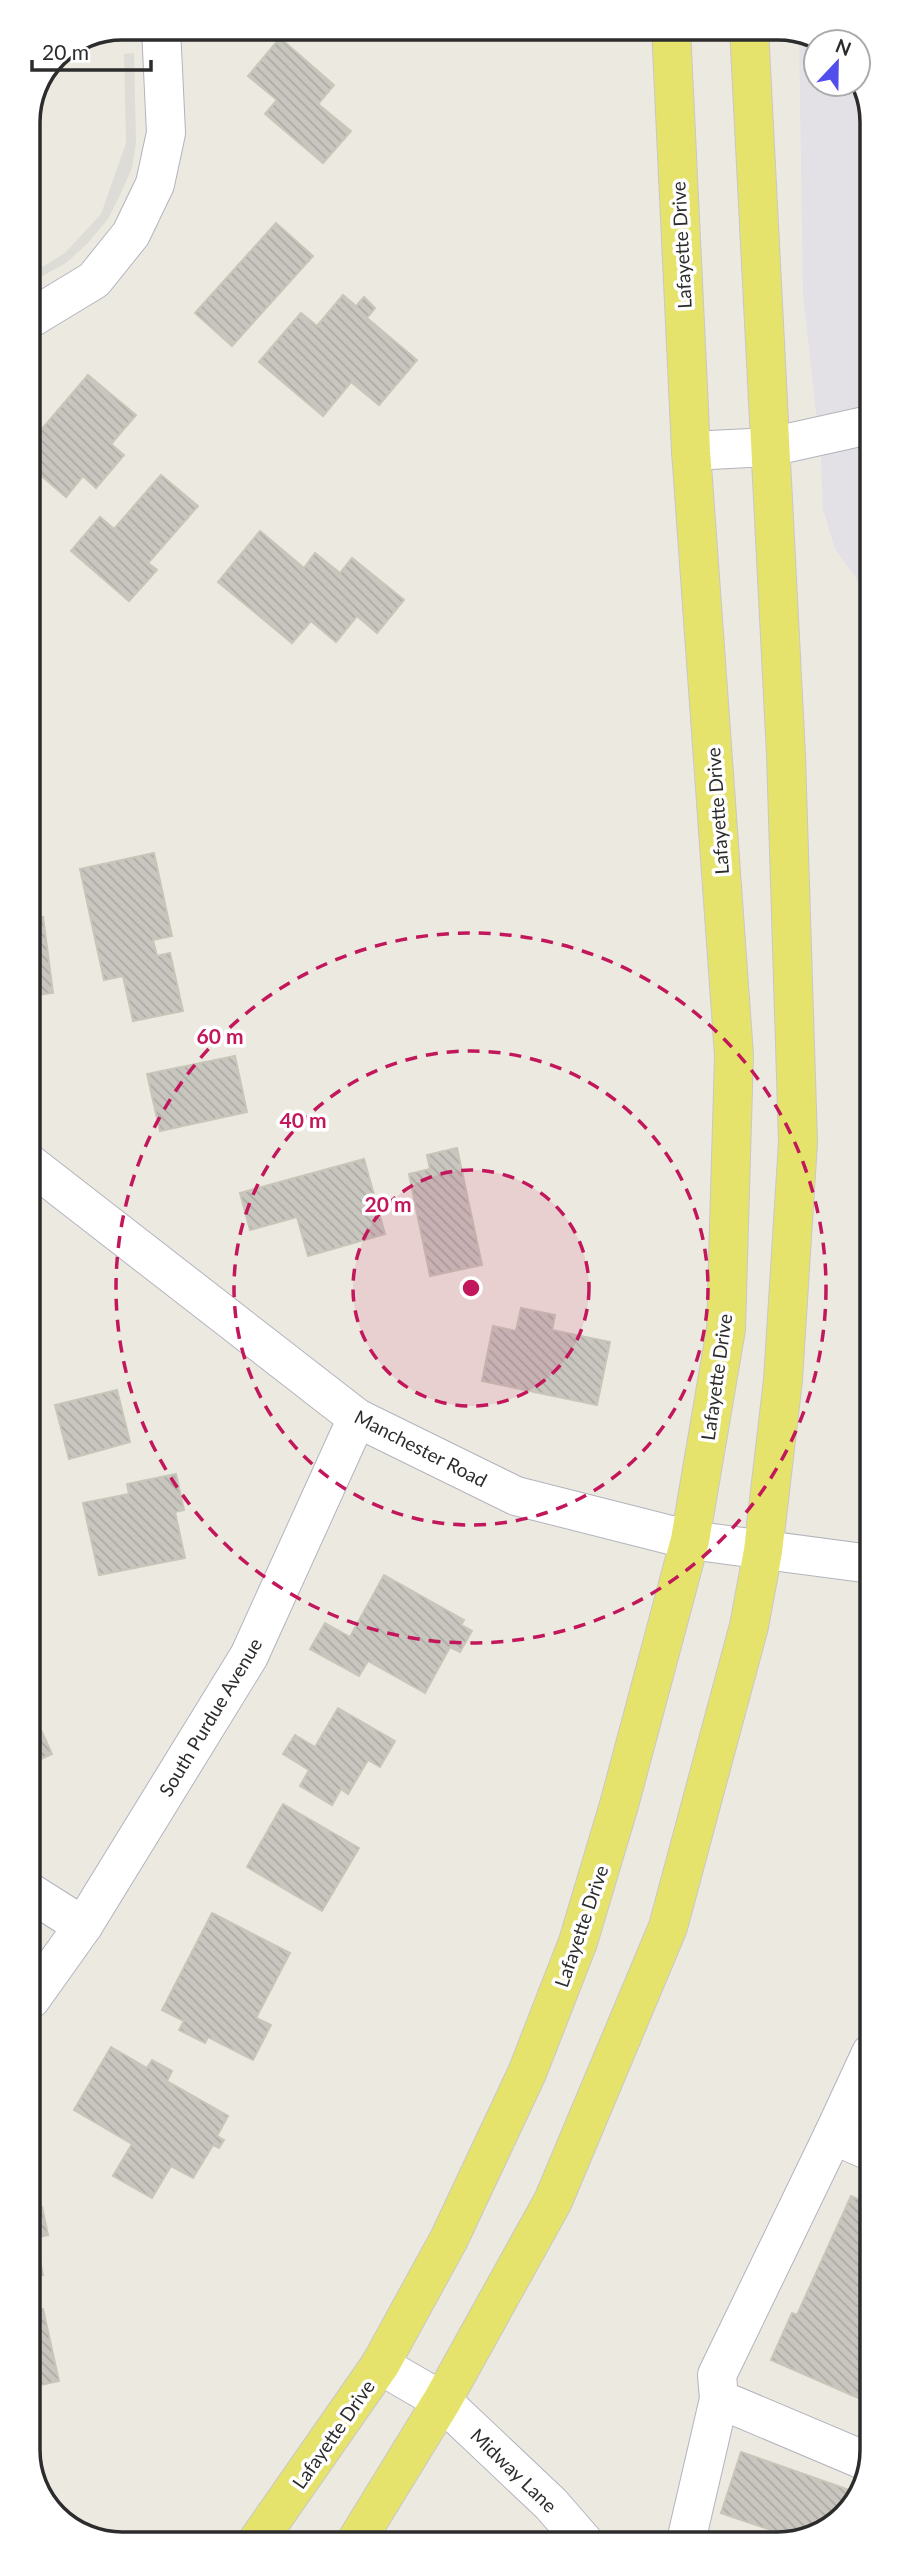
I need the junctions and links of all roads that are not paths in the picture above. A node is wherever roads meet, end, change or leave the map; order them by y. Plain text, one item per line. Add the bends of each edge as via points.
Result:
1 (162, 40) edge
2 (672, 40) edge
3 (750, 40) edge
4 (40, 313) edge
5 (860, 427) edge
6 (770, 446) junction
7 (691, 451) junction
8 (40, 1172) edge
9 (357, 1418) junction
10 (690, 1540) junction
11 (763, 1551) junction
12 (860, 1563) edge
13 (40, 1899) edge
14 (83, 1926) junction
15 (40, 1986) edge
16 (860, 2078) edge
17 (833, 2135) junction
18 (860, 2147) edge
19 (380, 2365) junction
20 (719, 2399) junction
21 (442, 2401) junction
22 (859, 2458) edge
23 (264, 2532) edge
24 (362, 2532) edge
25 (575, 2532) edge
26 (688, 2532) edge

1 - 4 street via 166,133 155,184 131,234 94,280
2 - 7 main road, Lafayette Drive
3 - 6 main road
5 - 6 street
6 - 7 street
6 - 11 main road via 786,755 798,1142 783,1380
7 - 10 main road, Lafayette Drive via 734,1055 726,1329
8 - 9 street, Manchester Road
9 - 10 street, Manchester Road via 516,1496
9 - 14 street, South Purdue Avenue via 249,1656
10 - 11 street, Manchester Road
10 - 19 main road, Lafayette Drive via 578,1942 527,2073 455,2228
11 - 12 street, Manchester Road
11 - 21 main road via 749,1626 668,1927 553,2201
13 - 14 street
14 - 15 street, South Purdue Avenue
16 - 17 street
17 - 18 street
17 - 20 street via 717,2375
19 - 21 street, Midway Lane
19 - 23 main road, Lafayette Drive
20 - 22 street
20 - 26 street
21 - 24 main road
21 - 25 street, Midway Lane

